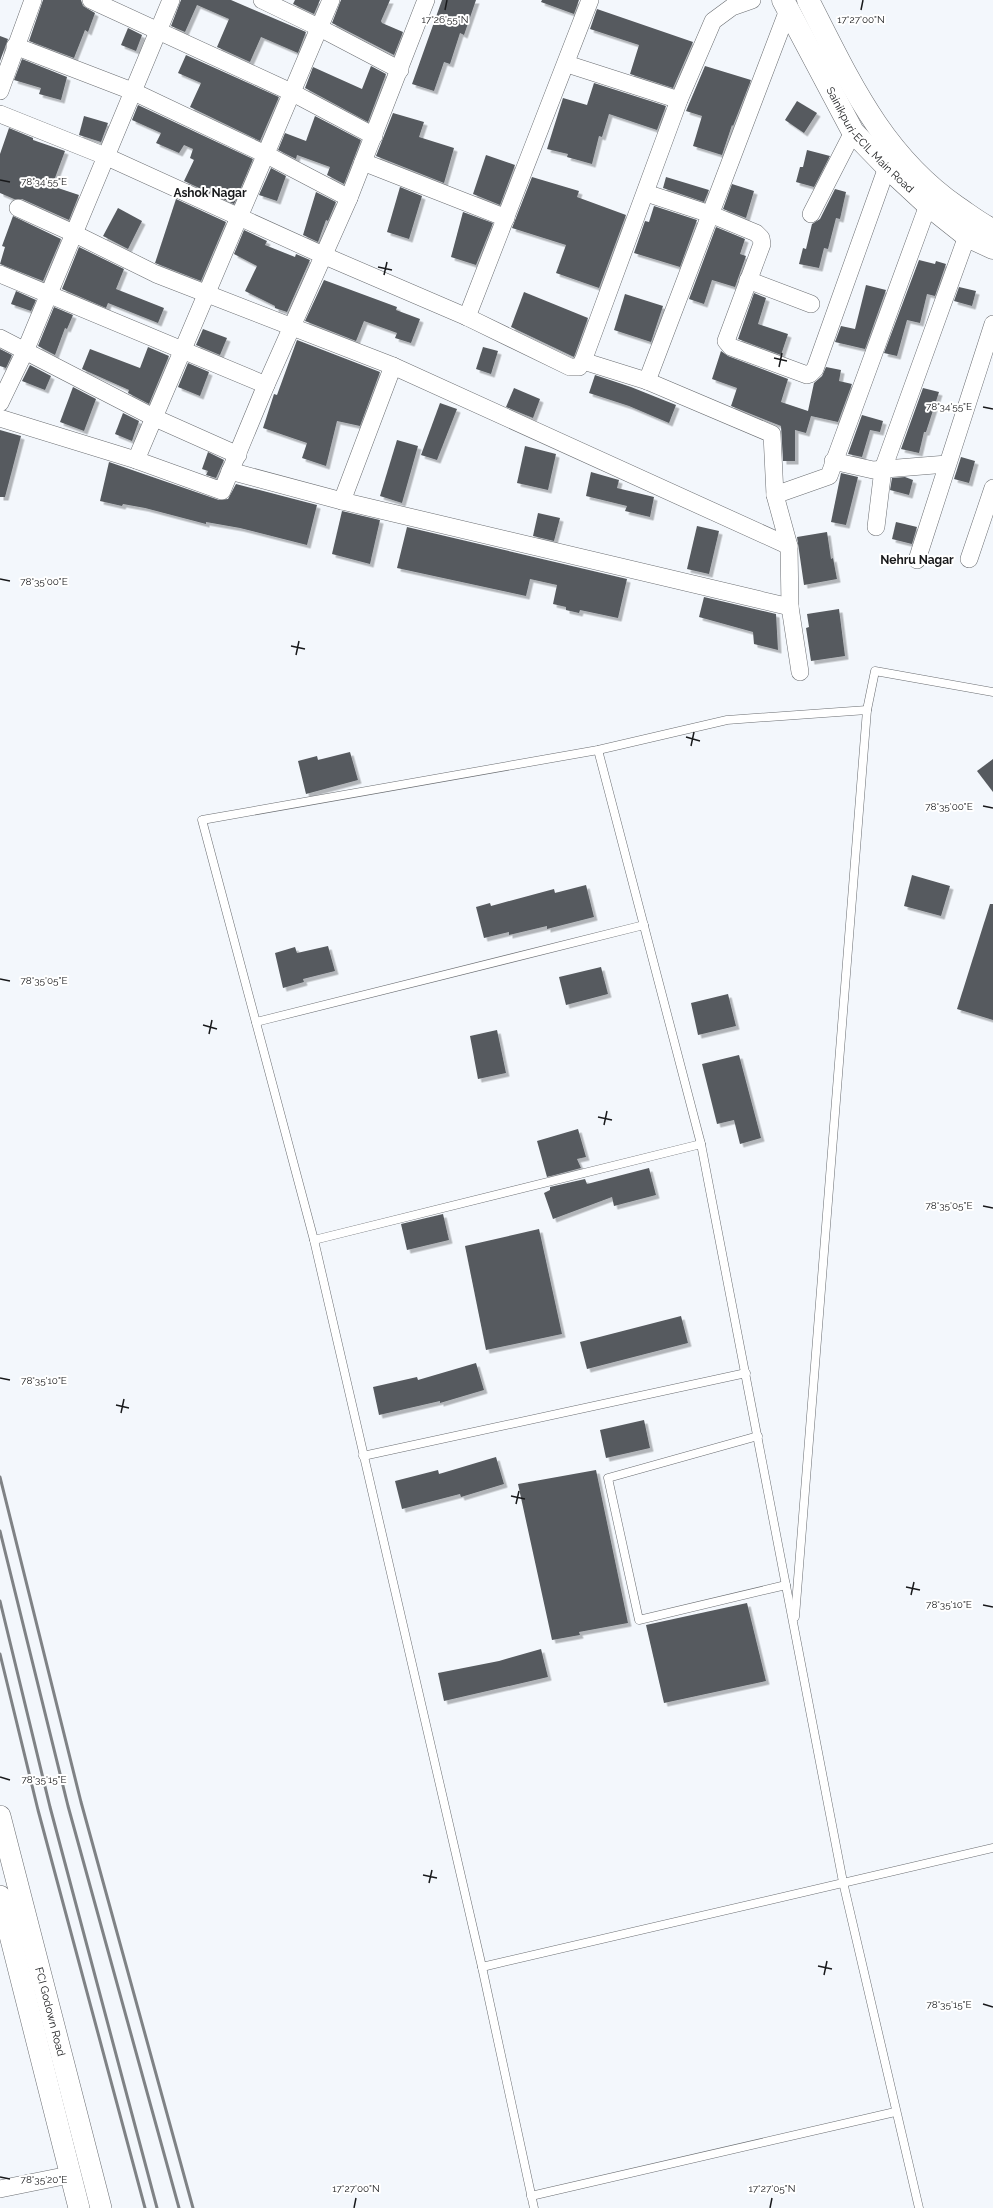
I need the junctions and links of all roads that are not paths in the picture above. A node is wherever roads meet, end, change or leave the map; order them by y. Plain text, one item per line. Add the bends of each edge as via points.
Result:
1 (33, 0) edge
2 (91, 0) edge
3 (170, 0) edge
4 (262, 0) edge
5 (331, 0) edge
6 (590, 0) edge
7 (752, 0) edge
8 (808, 0) edge
9 (423, 1) edge
10 (785, 5) edge
11 (318, 26) junction
12 (157, 30) junction
13 (15, 46) junction
14 (567, 64) junction
15 (400, 70) junction
16 (0, 91) edge
17 (132, 91) junction
18 (291, 92) junction
19 (679, 100) junction
20 (0, 114) edge
21 (853, 132) junction
22 (374, 136) junction
23 (265, 154) junction
24 (105, 156) junction
25 (363, 162) junction
26 (887, 167) junction
27 (646, 193) junction
28 (349, 198) junction
29 (928, 205) junction
30 (18, 208) dead end
31 (710, 214) junction
32 (811, 214) dead end
33 (239, 217) junction
34 (506, 218) junction
35 (993, 230) edge
36 (73, 233) junction
37 (968, 236) junction
38 (993, 248) edge
39 (324, 256) junction
40 (0, 274) edge
41 (748, 280) junction
42 (206, 294) junction
43 (48, 295) junction
44 (811, 304) dead end
45 (466, 317) junction
46 (993, 324) edge
47 (292, 328) junction
48 (0, 338) edge
49 (26, 349) junction
50 (183, 351) junction
51 (583, 361) junction
52 (393, 366) junction
53 (646, 381) junction
54 (266, 385) junction
55 (0, 403) edge
56 (0, 418) edge
57 (155, 418) junction
58 (238, 455) junction
59 (136, 460) junction
60 (833, 461) junction
61 (947, 464) junction
62 (883, 469) junction
63 (230, 471) junction
64 (993, 488) edge
65 (775, 495) junction
66 (342, 501) junction
67 (876, 527) dead end
68 (788, 546) junction
69 (969, 559) dead end
70 (917, 560) dead end
71 (790, 607) junction
72 (800, 672) dead end
73 (993, 692) edge
74 (867, 710) junction
75 (598, 750) junction
76 (644, 926) junction
77 (256, 1022) junction
78 (701, 1144) junction
79 (314, 1240) junction
80 (746, 1373) junction
81 (758, 1436) junction
82 (362, 1456) junction
83 (786, 1585) junction
84 (794, 1628) junction
85 (0, 1816) edge
86 (993, 1848) edge
87 (843, 1882) junction
88 (0, 1896) edge
89 (482, 1967) junction
90 (60, 2047) junction
91 (39, 2054) junction
92 (895, 2112) junction
93 (69, 2175) junction
94 (0, 2189) edge
95 (531, 2196) junction
96 (79, 2208) edge
97 (101, 2208) edge
98 (534, 2208) edge
99 (919, 2208) edge

1 - 13 street
2 - 12 street
3 - 12 street
4 - 11 street
5 - 11 street
6 - 14 street
7 - 19 street via 732,7 713,21
8 - 35 main road, Sainikpuri-ECIL Main Road via 857,96 886,140 936,192
9 - 15 street
10 - 21 main road, Sainikpuri-ECIL Main Road
10 - 31 street
11 - 15 street
11 - 18 street
12 - 17 street
12 - 18 street
13 - 16 street
13 - 17 street
14 - 19 street
14 - 34 street
15 - 22 street
17 - 23 street
17 - 24 street
18 - 22 street
18 - 23 street
19 - 27 street
20 - 24 street
21 - 26 main road, Sainikpuri-ECIL Main Road
21 - 32 street
22 - 25 street
23 - 28 street
23 - 33 street
24 - 33 street
24 - 36 street
25 - 28 street
25 - 34 street
26 - 29 main road, Sainikpuri-ECIL Main Road
26 - 41 street via 821,351 810,374 728,345 727,337
27 - 31 street
27 - 51 street
28 - 39 street
29 - 37 main road, Sainikpuri-ECIL Main Road
29 - 60 street
30 - 36 street
31 - 41 street via 756,233 762,238
31 - 53 street
33 - 39 street
33 - 42 street
34 - 45 street
36 - 42 street via 156,274
36 - 43 street
37 - 38 main road, Sainikpuri-ECIL Main Road
37 - 62 street
39 - 45 street
39 - 47 street
40 - 43 street
41 - 44 street
42 - 47 street
42 - 50 street
43 - 49 street
43 - 50 street
45 - 51 street via 570,367 578,367
46 - 61 street
47 - 52 street
47 - 54 street
48 - 49 street
49 - 55 street
49 - 57 street
50 - 54 street
50 - 57 street
51 - 53 street
52 - 66 street
52 - 68 street
53 - 65 street via 772,434
54 - 58 street
56 - 59 street
57 - 58 street
57 - 59 street
58 - 63 street
59 - 63 street via 222,491
60 - 62 street via 873,470
60 - 65 street via 829,476
61 - 62 street
61 - 70 street
62 - 67 street
63 - 66 street
64 - 69 street
65 - 68 street
66 - 71 street
68 - 71 street
71 - 72 street
73 - 74 lane via 875,671
74 - 75 lane via 727,720
74 - 84 lane
75 - 76 lane
75 - 77 lane via 202,820
76 - 77 lane
76 - 78 lane
77 - 79 lane
78 - 79 lane
78 - 80 lane
79 - 82 lane
80 - 81 lane
80 - 82 lane
81 - 83 lane
81 - 83 lane via 608,1478 639,1620
82 - 89 lane
83 - 84 lane
84 - 87 lane
85 - 90 street, FCI Godown Road
86 - 87 lane
87 - 89 lane
87 - 92 lane
88 - 91 street, FCI Godown Road
89 - 95 lane
90 - 91 street
90 - 97 street, FCI Godown Road
91 - 93 street, FCI Godown Road
92 - 95 lane
92 - 99 lane
93 - 94 street
93 - 96 street, FCI Godown Road
95 - 98 lane

